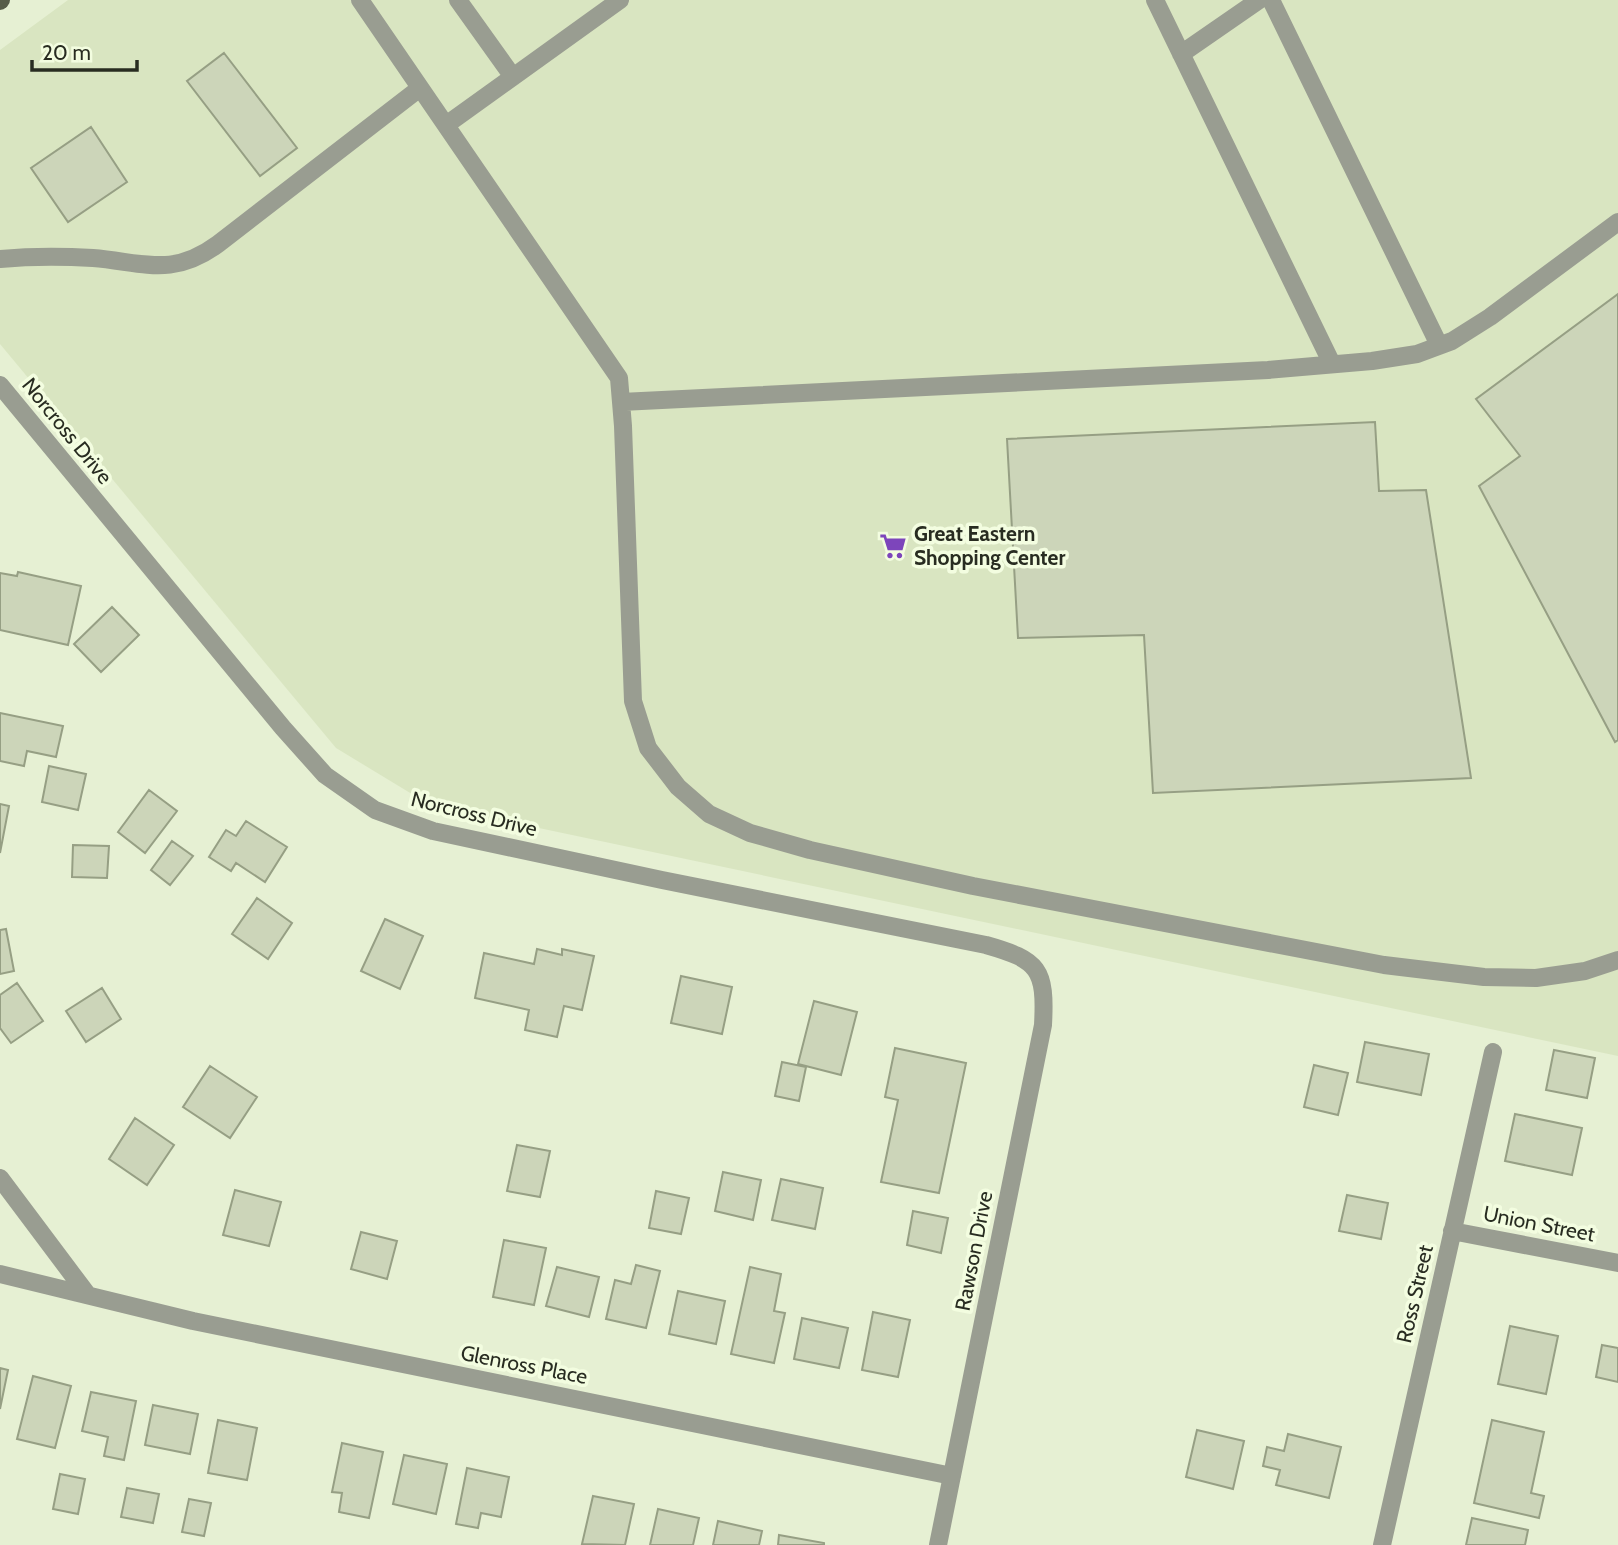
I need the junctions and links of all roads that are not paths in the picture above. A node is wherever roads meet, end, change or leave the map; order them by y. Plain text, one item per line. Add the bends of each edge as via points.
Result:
1 (360, 0) edge
2 (458, 0) edge
3 (620, 0) edge
4 (1155, 0) edge
5 (1259, 0) edge
6 (1271, 0) edge
7 (1181, 54) junction
8 (513, 77) junction
9 (420, 88) junction
10 (446, 125) junction
11 (1618, 222) edge
12 (0, 259) edge
13 (1439, 345) junction
14 (1332, 364) junction
15 (0, 385) edge
16 (621, 402) junction
17 (1618, 960) edge
18 (1035, 967) joint
19 (1493, 1052) dead end
20 (0, 1178) edge
21 (1452, 1231) junction
22 (1618, 1263) edge
23 (0, 1274) edge
24 (88, 1294) junction
25 (952, 1476) junction
26 (938, 1545) edge
27 (1382, 1545) edge

1 - 9 street
2 - 8 street
3 - 8 street
4 - 7 street
5 - 7 street
6 - 13 street
7 - 14 street
8 - 10 street
9 - 10 street
9 - 12 street via 218,244 192,259 163,266 56,257
10 - 16 street via 619,379
11 - 13 street via 1490,317
13 - 14 street via 1417,354
14 - 16 street
15 - 18 street, Norcross Drive via 283,728 325,775 375,810 446,834 986,945 1018,954
16 - 17 street via 633,701 648,748 678,788 709,814 750,833 810,850 1384,965 1536,978 1585,971
18 - 25 street, Rawson Drive via 1043,985 1043,1025
19 - 21 street, Ross Street
20 - 24 street
21 - 22 street, Union Street
21 - 27 street, Ross Street
23 - 24 street, Glenross Place
24 - 25 street, Glenross Place via 206,1324
25 - 26 street, Rawson Drive

